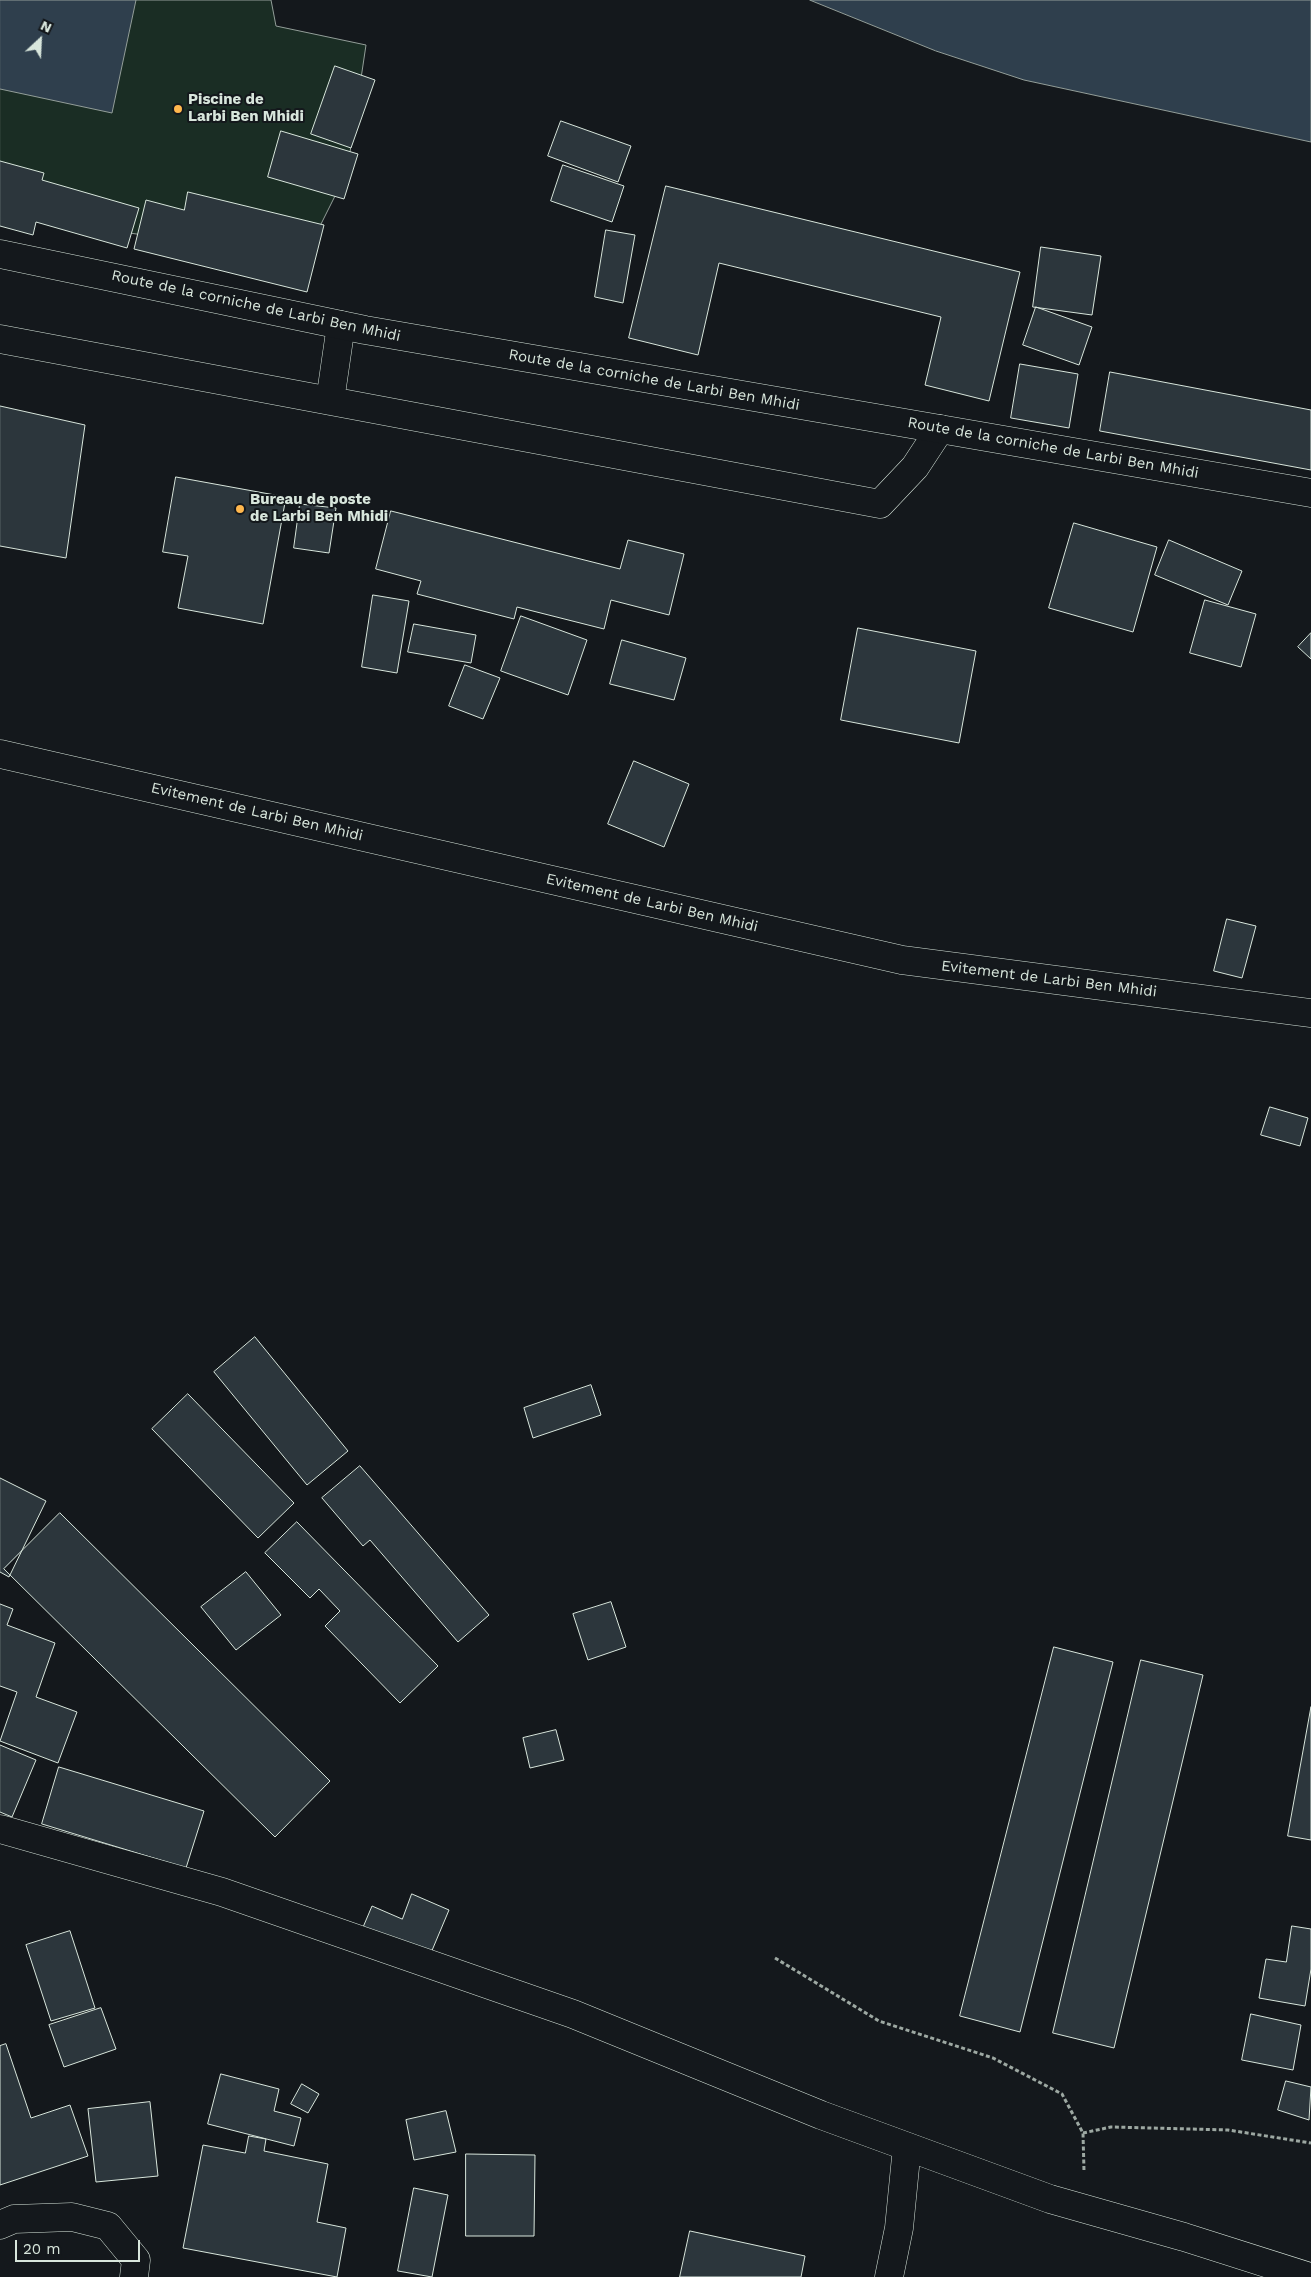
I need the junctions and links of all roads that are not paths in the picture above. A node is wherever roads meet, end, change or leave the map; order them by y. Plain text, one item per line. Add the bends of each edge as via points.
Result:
1 (0, 254) edge
2 (341, 325) junction
3 (0, 339) edge
4 (330, 401) junction
5 (940, 429) junction
6 (1311, 493) edge
7 (0, 754) edge
8 (1311, 1013) edge
9 (0, 1829) edge
10 (907, 2147) junction
11 (0, 2225) edge
12 (134, 2277) edge
13 (889, 2277) edge
14 (1310, 2277) edge

1 - 2 street, Route de la corniche de Larbi Ben Mhidi
2 - 4 street
2 - 5 street, Route de la corniche de Larbi Ben Mhidi
3 - 4 street
4 - 5 street via 880,504 915,467
5 - 6 street, Route de la corniche de Larbi Ben Mhidi
7 - 8 street, Evitement de Larbi Ben Mhidi via 902,960
9 - 10 street via 222,1892 564,2011
10 - 13 street via 899,2228
10 - 14 street via 1050,2199
11 - 12 street via 14,2219 72,2217 108,2226 136,2260

